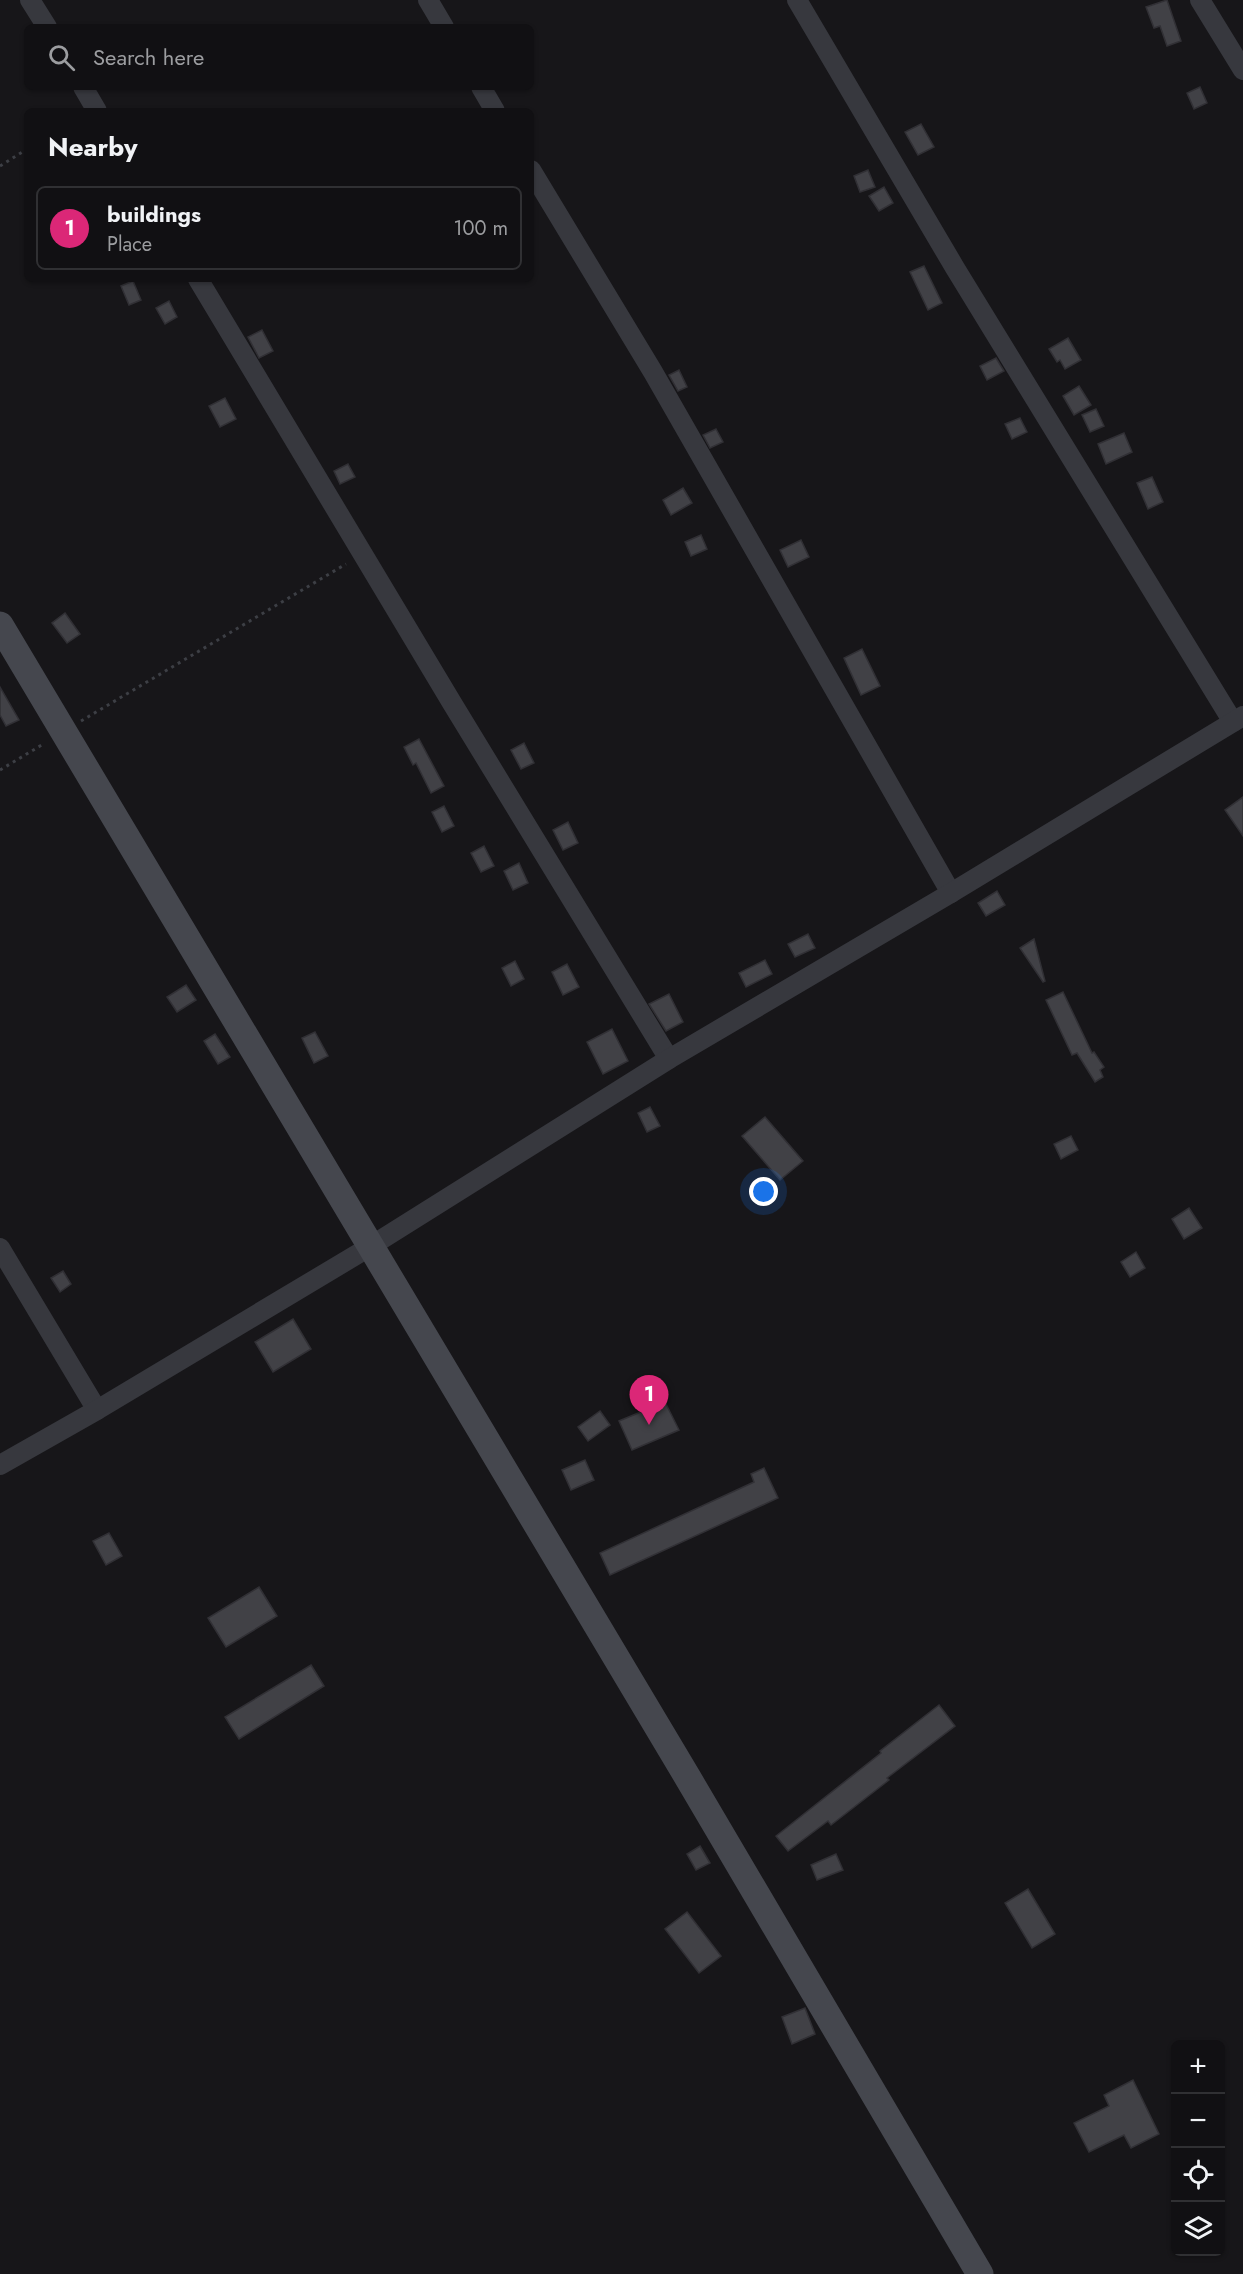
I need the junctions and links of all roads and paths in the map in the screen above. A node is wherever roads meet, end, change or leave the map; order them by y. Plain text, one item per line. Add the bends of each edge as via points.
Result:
1 (30, 0) edge
2 (428, 0) edge
3 (797, 0) edge
4 (1200, 0) edge
5 (44, 24) edge
6 (442, 24) edge
7 (1243, 70) edge
8 (85, 90) edge
9 (483, 90) edge
10 (95, 108) edge
11 (493, 108) edge
12 (24, 151) edge
13 (0, 166) edge
14 (534, 175) edge
15 (200, 282) edge
16 (363, 554) junction
17 (0, 625) edge
18 (1238, 719) edge
19 (63, 732) junction
20 (0, 770) edge
21 (951, 893) junction
22 (669, 1059) junction
23 (372, 1246) junction
24 (0, 1248) edge
25 (97, 1410) junction
26 (0, 1465) edge
27 (980, 2274) edge

1 - 5 street
2 - 6 street
3 - 18 street via 955,268
4 - 7 street
8 - 10 street
9 - 11 street
12 - 13 path
14 - 21 street via 653,372
15 - 16 street
16 - 19 path
16 - 22 street
17 - 19 street
18 - 21 street
19 - 20 path
19 - 23 street
21 - 22 street
22 - 23 street
23 - 25 street
23 - 27 street
24 - 25 street
25 - 26 street

